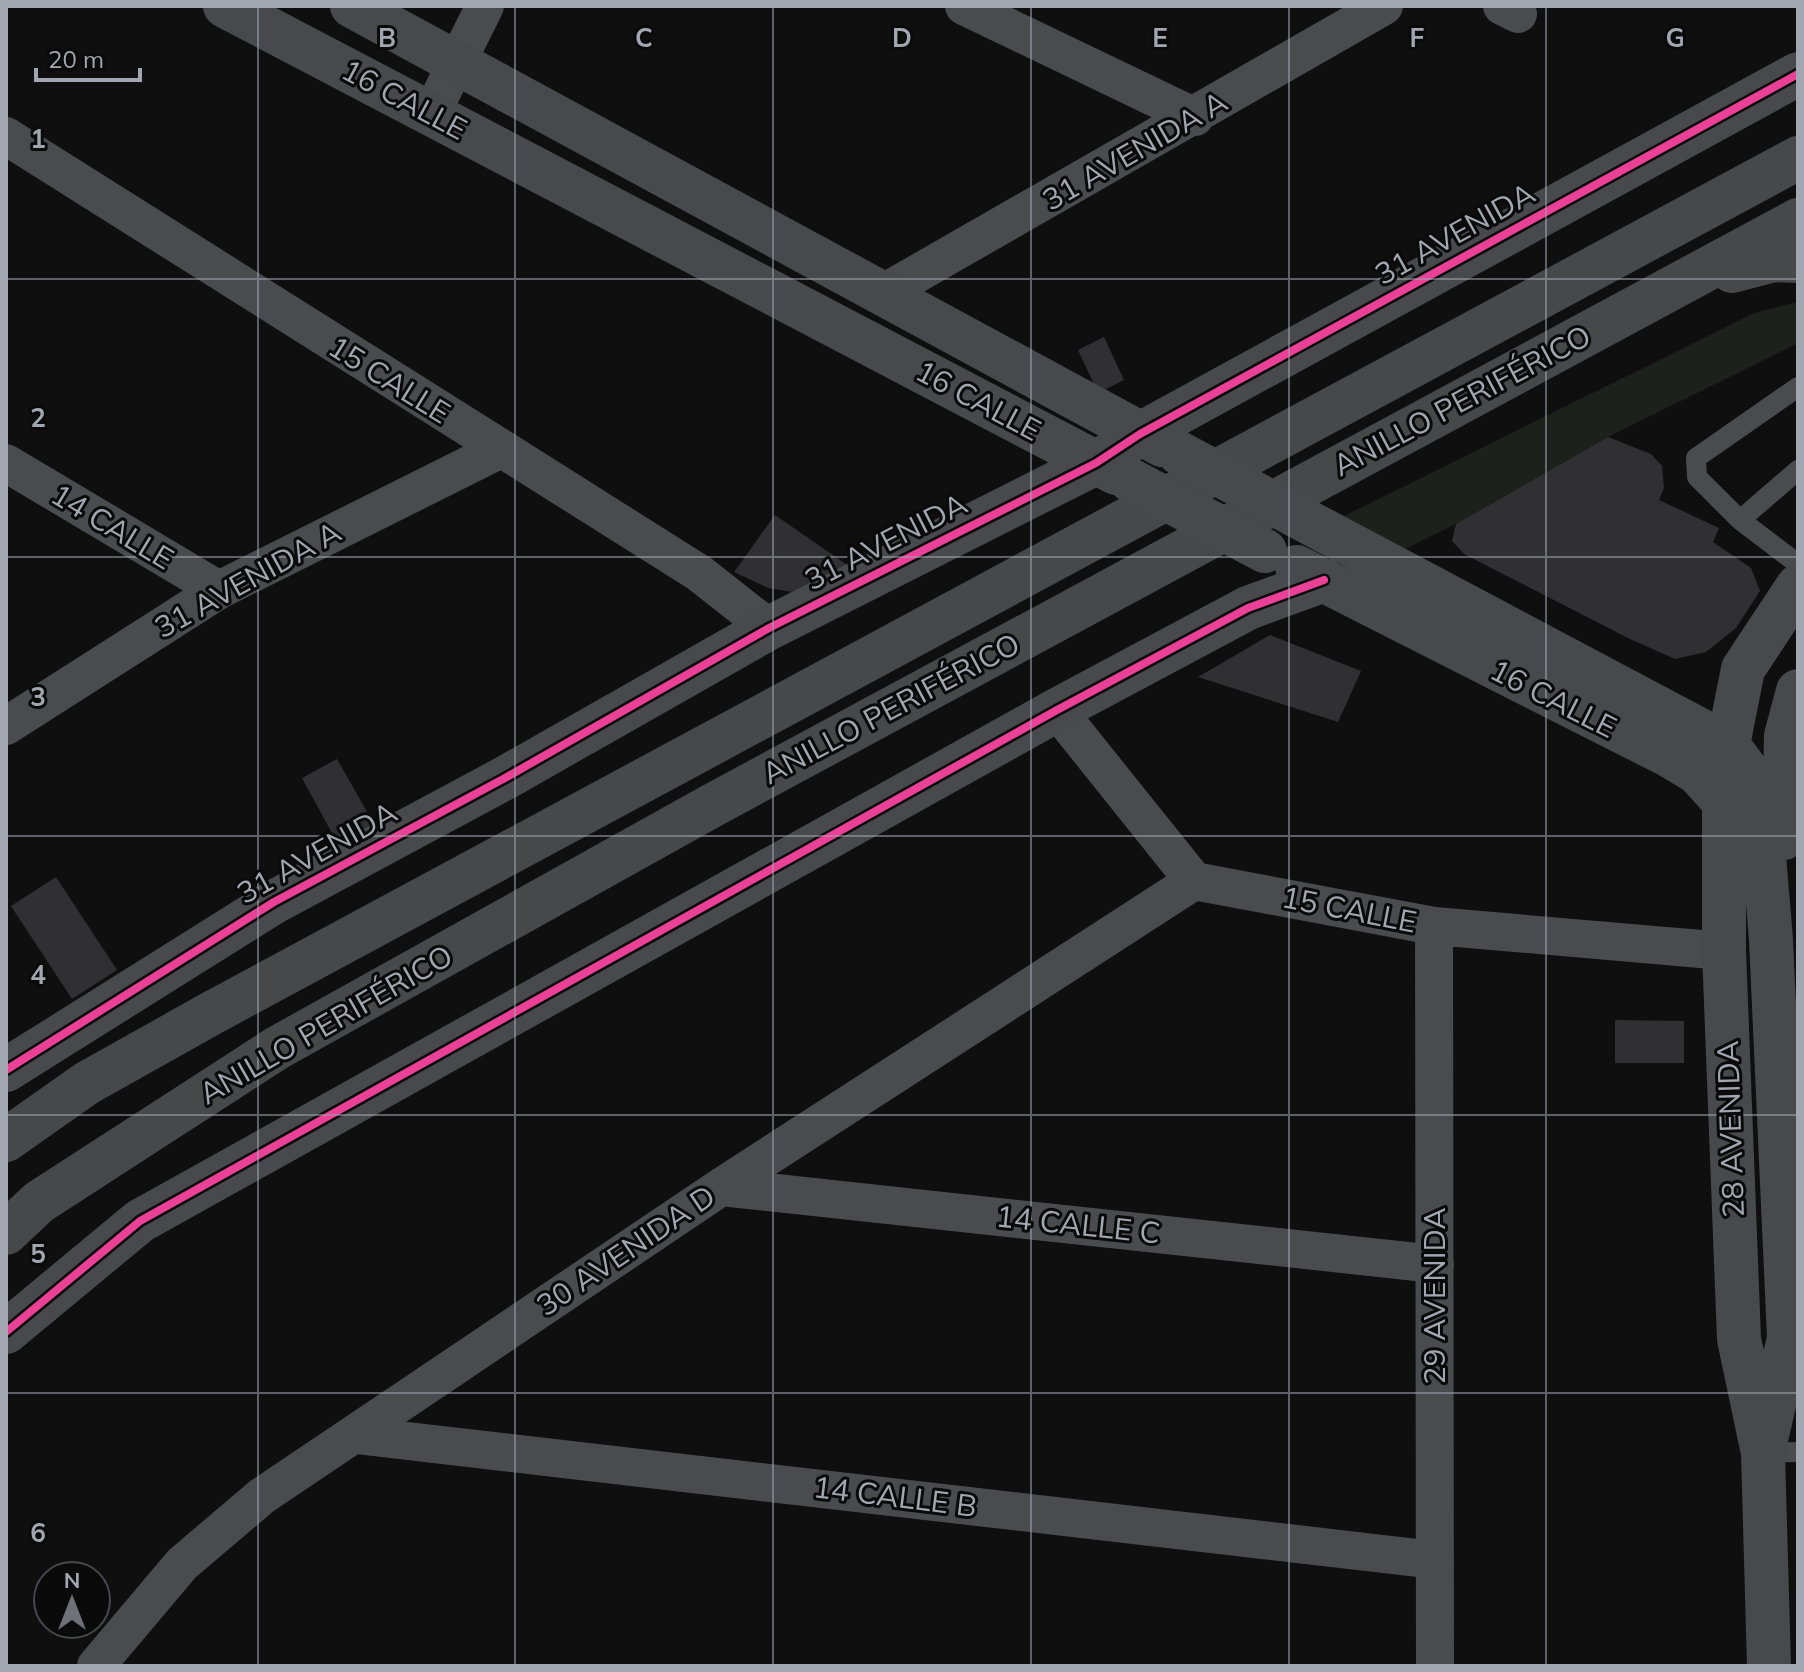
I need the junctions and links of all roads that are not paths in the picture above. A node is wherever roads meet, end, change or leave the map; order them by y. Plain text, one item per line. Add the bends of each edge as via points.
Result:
1 (225, 6) edge
2 (352, 6) edge
3 (485, 6) edge
4 (964, 6) edge
5 (1384, 6) edge
6 (458, 63) junction
7 (1798, 74) edge
8 (431, 114) junction
9 (1195, 117) junction
10 (6, 136) edge
11 (1798, 158) edge
12 (1798, 220) edge
13 (1798, 261) edge
14 (1679, 284) junction
15 (885, 292) junction
16 (1798, 387) edge
17 (1140, 434) junction
18 (499, 450) junction
19 (6, 463) edge
20 (1798, 470) edge
21 (1113, 472) junction
22 (1740, 520) junction
23 (1798, 564) edge
24 (1324, 580) junction
25 (1798, 586) edge
26 (219, 590) junction
27 (769, 628) junction
28 (1743, 669) junction
29 (1606, 677) junction
30 (1798, 677) edge
31 (1798, 691) edge
32 (1057, 710) junction
33 (6, 726) edge
34 (1627, 737) junction
35 (1728, 745) junction
36 (1724, 802) junction
37 (1194, 881) junction
38 (1434, 926) junction
39 (1771, 939) junction
40 (1724, 951) junction
41 (6, 1070) edge
42 (6, 1140) edge
43 (721, 1187) junction
44 (6, 1233) edge
45 (1435, 1264) junction
46 (6, 1332) edge
47 (356, 1435) junction
48 (1781, 1453) edge
49 (1435, 1560) junction
50 (96, 1666) edge
51 (1435, 1666) edge
52 (1769, 1666) edge

1 - 8 main road, 16 CALLE
2 - 6 main road, 16 CALLE
3 - 6 street
4 - 9 street
5 - 9 street, 31 AVENIDA A
6 - 8 street
6 - 15 main road, 16 CALLE
7 - 17 main road, 31 AVENIDA
8 - 21 main road, 16 CALLE
9 - 15 street, 31 AVENIDA A
10 - 18 street, 15 CALLE
11 - 42 highway, ANILLO PERIFÉRICO via 210,1014 87,1083
12 - 14 highway, ANILLO PERIFÉRICO
13 - 14 highway via 1774,260
14 - 44 highway, ANILLO PERIFÉRICO via 713,805 277,1048 39,1202
15 - 17 main road, 16 CALLE
16 - 22 lane via 1696,458 1697,477
17 - 21 main road, 31 AVENIDA
17 - 29 main road, 16 CALLE, bridge
18 - 26 street, 31 AVENIDA A
18 - 27 street, 15 CALLE via 699,573
19 - 26 street, 14 CALLE
20 - 22 lane
21 - 24 main road, 16 CALLE, bridge
21 - 27 main road, 31 AVENIDA
22 - 23 lane
24 - 32 main road via 1248,608
24 - 34 main road, 16 CALLE
25 - 28 main road
26 - 33 street, 31 AVENIDA A
27 - 41 main road, 31 AVENIDA via 274,902
28 - 29 main road via 1716,691 1697,698
28 - 35 main road, 28 AVENIDA
29 - 35 main road, 16 CALLE
30 - 35 main road via 1757,731
31 - 39 main road via 1786,736 1784,868
32 - 37 street
32 - 46 main road via 140,1221
34 - 35 main road
34 - 36 main road, 16 CALLE via 1698,773
35 - 36 main road, 28 AVENIDA
35 - 39 main road, 28 AVENIDA via 1759,797
36 - 40 main road, 28 AVENIDA
37 - 38 street, 15 CALLE
37 - 43 street, 30 AVENIDA D
38 - 40 street, 15 CALLE
38 - 45 street, 29 AVENIDA
39 - 48 main road, 28 AVENIDA via 1789,1338
40 - 48 main road, 28 AVENIDA via 1739,1339
43 - 45 street, 14 CALLE C
43 - 47 street, 30 AVENIDA D
45 - 49 street, 29 AVENIDA
47 - 49 street, 14 CALLE B
47 - 50 street, 30 AVENIDA D via 262,1496 182,1564
48 - 52 main road, 28 AVENIDA
49 - 51 street, 29 AVENIDA

